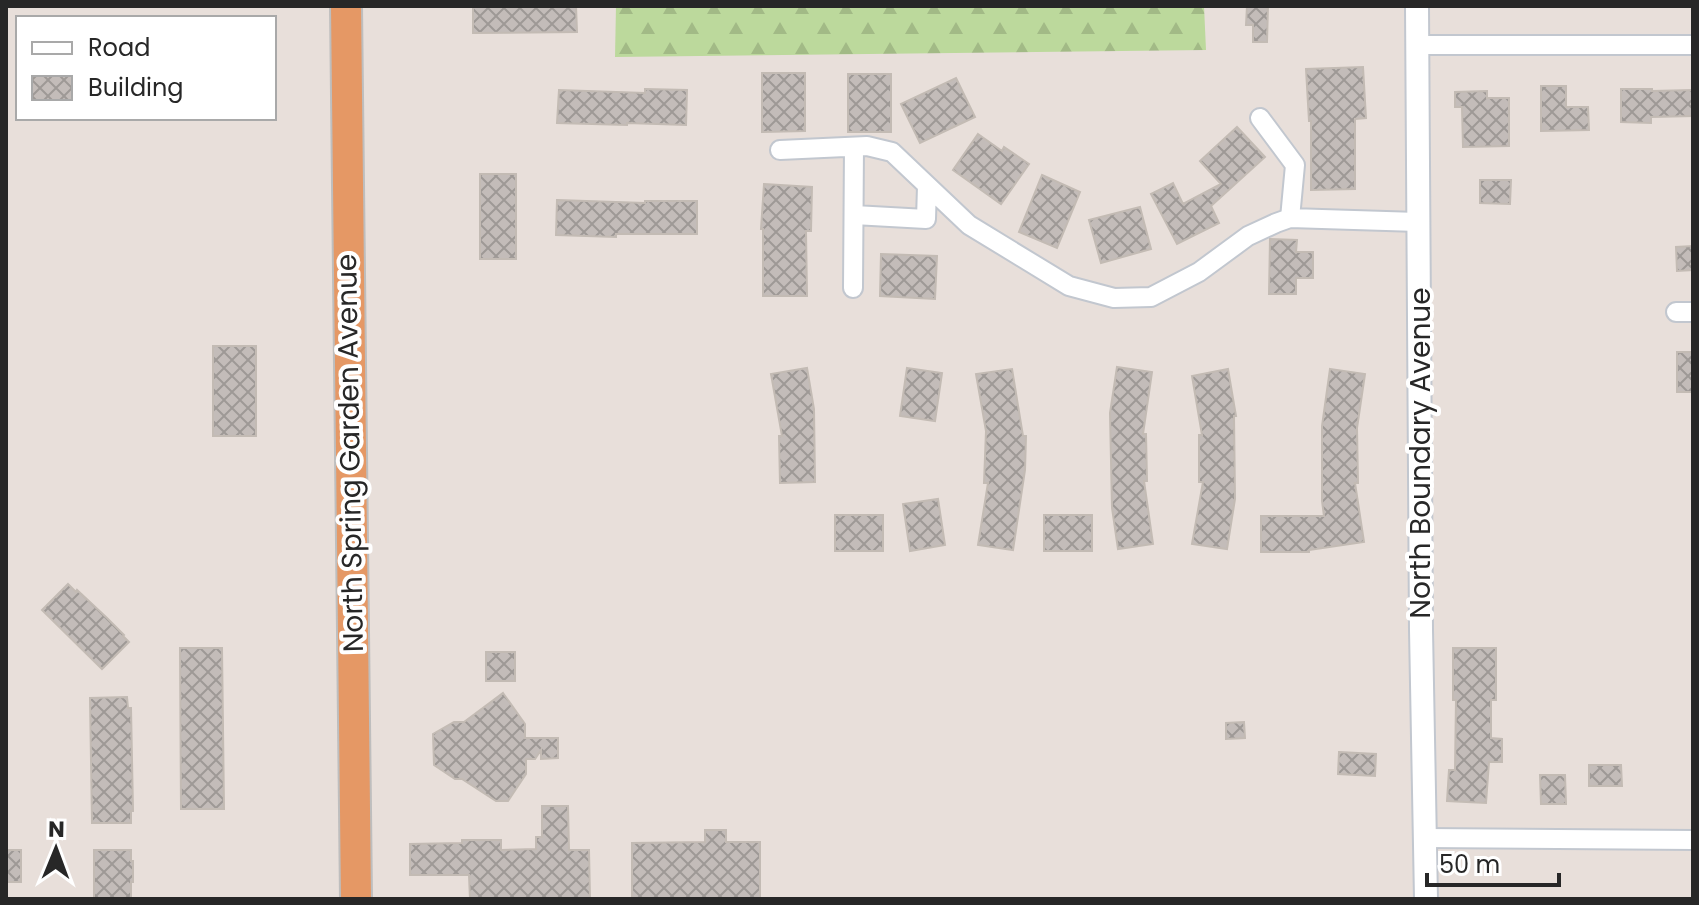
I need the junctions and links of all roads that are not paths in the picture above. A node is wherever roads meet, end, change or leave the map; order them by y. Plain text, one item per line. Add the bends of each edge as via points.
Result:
1 (346, 6) edge
2 (1417, 6) edge
3 (1418, 45) junction
4 (1693, 45) edge
5 (1260, 118) dead end
6 (854, 147) junction
7 (780, 150) dead end
8 (927, 186) junction
9 (854, 215) junction
10 (1290, 218) junction
11 (1418, 222) junction
12 (853, 288) dead end
13 (1425, 838) junction
14 (1693, 840) edge
15 (356, 899) edge
16 (1426, 899) edge

1 - 15 highway, North Spring Garden Avenue
2 - 3 street, North Boundary Avenue
3 - 4 street
3 - 11 street, North Boundary Avenue
5 - 10 street via 1295,165
6 - 7 street
6 - 8 street via 892,152
6 - 9 street
8 - 9 street via 926,219
8 - 10 street via 969,225 1069,286 1114,298 1151,297 1199,272 1248,236
9 - 12 street
10 - 11 street
11 - 13 street, North Boundary Avenue
13 - 14 street
13 - 16 street, North Boundary Avenue

